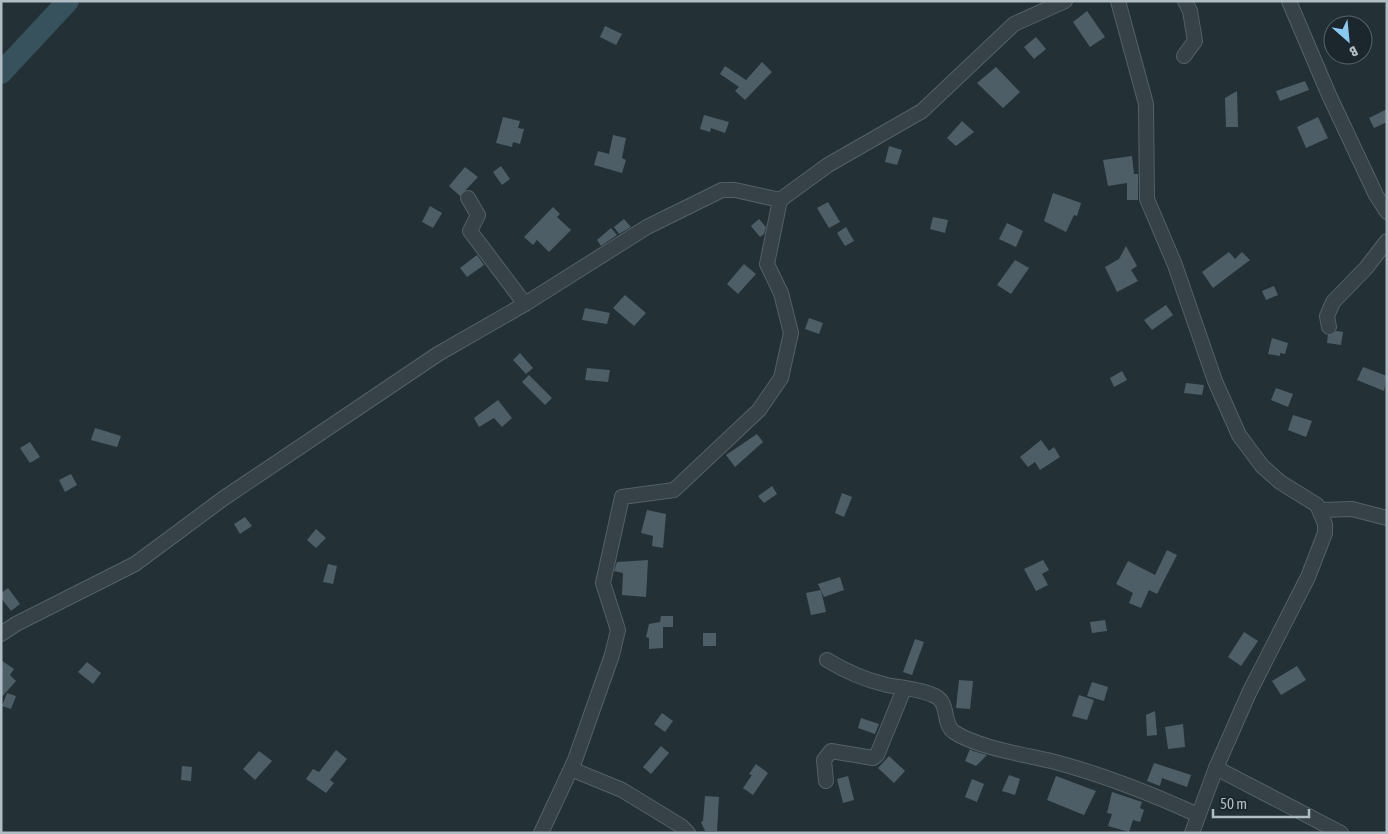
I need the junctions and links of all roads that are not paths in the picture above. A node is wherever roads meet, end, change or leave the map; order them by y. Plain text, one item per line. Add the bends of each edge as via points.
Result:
1 (1064, 1) edge
2 (1118, 1) edge
3 (1185, 1) edge
4 (1289, 1) edge
5 (1184, 56) dead end
6 (468, 198) dead end
7 (780, 200) junction
8 (1387, 212) edge
9 (1387, 241) edge
10 (525, 304) junction
11 (1329, 327) dead end
12 (1321, 510) junction
13 (1387, 518) edge
14 (1, 634) edge
15 (827, 660) dead end
16 (904, 689) junction
17 (1216, 768) junction
18 (571, 769) junction
19 (826, 781) dead end
20 (1198, 815) junction
21 (541, 833) edge
22 (688, 833) edge
23 (1192, 833) edge
24 (1341, 833) edge

1 - 7 street via 1014,24 922,111 828,165
2 - 12 street via 1146,104 1147,198 1175,265 1215,381 1239,434 1262,466 1275,479
3 - 5 street via 1195,40
4 - 8 street via 1329,94
6 - 10 street via 478,215 470,231
7 - 10 street via 722,190 647,227
7 - 18 street via 767,264 781,293 791,333 781,378 760,410 674,490 622,496 603,583 618,630
9 - 11 street via 1333,302 1327,316
10 - 14 street via 438,354 224,498 135,564
12 - 13 street via 1352,509
12 - 17 street via 1325,532 1308,577
15 - 16 street via 857,675
16 - 19 street via 877,755 873,758 831,751 824,760
16 - 20 street via 935,696 945,708 953,731 972,740 1058,763 1158,797
17 - 20 street
17 - 24 street
18 - 21 street
18 - 22 street via 622,790
20 - 23 street

